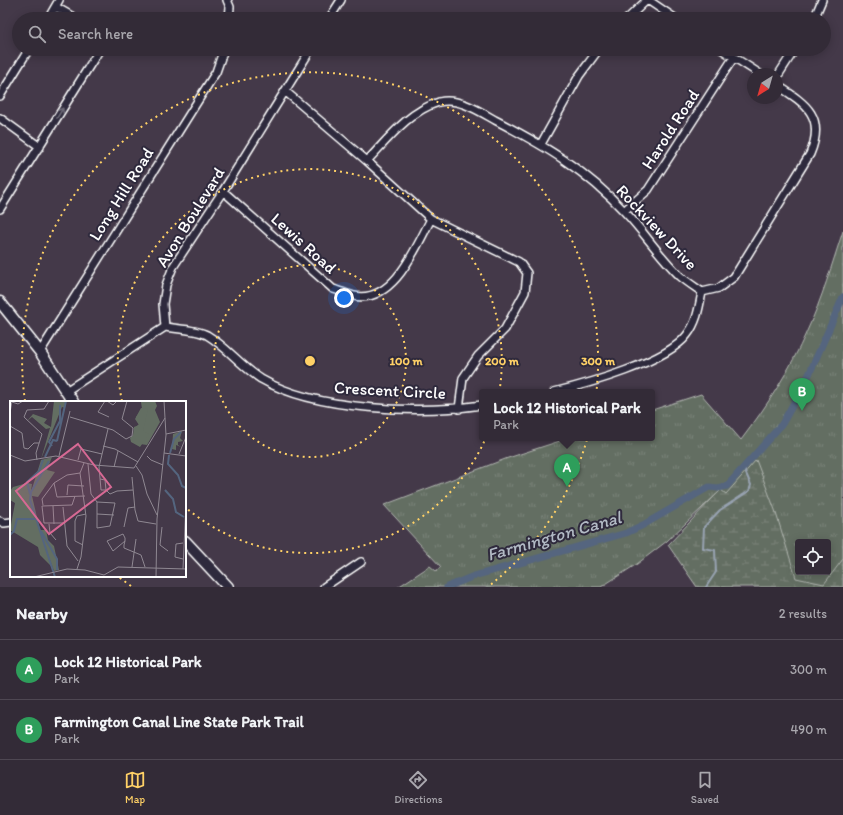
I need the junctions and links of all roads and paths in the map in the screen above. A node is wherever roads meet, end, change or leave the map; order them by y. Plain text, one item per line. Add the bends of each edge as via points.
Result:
1 (59, 0) edge
2 (228, 0) edge
3 (341, 0) edge
4 (648, 0) edge
5 (822, 0) edge
6 (56, 7) junction
7 (53, 12) edge
8 (65, 12) edge
9 (230, 12) edge
10 (333, 12) edge
11 (635, 12) edge
12 (666, 12) edge
13 (817, 12) edge
14 (25, 56) edge
15 (96, 56) edge
16 (222, 56) edge
17 (306, 56) edge
18 (594, 56) edge
19 (790, 56) edge
20 (734, 57) joint
21 (751, 68) edge
22 (783, 68) edge
23 (783, 89) edge
24 (284, 91) junction
25 (0, 96) edge
26 (0, 118) edge
27 (541, 144) junction
28 (40, 147) junction
29 (367, 161) junction
30 (223, 191) junction
31 (0, 208) edge
32 (624, 211) junction
33 (431, 219) junction
34 (702, 292) junction
35 (0, 302) edge
36 (165, 326) junction
37 (40, 352) junction
38 (566, 389) edge
39 (66, 391) junction
40 (72, 401) edge
41 (479, 406) edge
42 (459, 409) junction
43 (0, 520) edge
44 (10, 522) edge
45 (186, 542) edge
46 (361, 562) dead end
47 (228, 587) edge
48 (324, 587) edge

1 - 6 street
2 - 9 street
3 - 10 street
4 - 11 street
4 - 12 street
5 - 13 street
6 - 7 street
6 - 8 street
14 - 25 street
28 -> 15 street
16 - 37 street, Long Hill Road via 216,72
17 - 24 street, Avon Boulevard
18 - 27 street via 579,76
19 - 22 street
20 - 21 street
20 - 32 street, Harold Road via 648,190
23 - 34 street, Rockview Drive via 812,112 817,127 816,140 810,154 734,277 719,288
24 - 29 street, Crescent Circle
24 - 30 street, Avon Boulevard
26 - 28 street
27 - 29 street, Rockview Drive via 457,102 440,102 422,109 407,120
27 - 32 street, Rockview Drive via 582,171
28 - 31 street
29 - 33 street, Crescent Circle
30 - 33 street, Lewis Road via 333,289 355,296 376,294 394,282 407,265
30 - 36 street, Avon Boulevard via 173,267 166,285 163,304
32 - 34 street, Rockview Drive via 680,276
33 - 42 street, Crescent Circle via 519,262 527,273 525,292 505,329 478,356 463,378
34 - 38 street via 698,316 687,336 672,349 632,368
35 - 37 main road
36 - 39 street
36 - 42 street, Crescent Circle via 205,334 262,379 292,394 330,402 390,408
37 - 39 main road
39 - 40 main road
41 - 42 street
43 - 44 street via 4,523
45 - 47 main road
46 - 48 street

